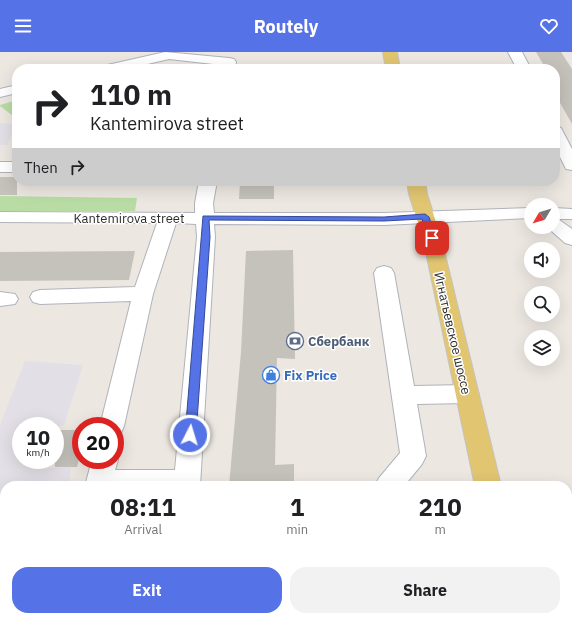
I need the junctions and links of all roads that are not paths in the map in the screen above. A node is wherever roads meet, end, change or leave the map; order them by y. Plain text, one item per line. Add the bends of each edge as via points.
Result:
1 (390, 52) edge
2 (515, 52) edge
3 (171, 54) edge
4 (129, 64) edge
5 (229, 64) edge
6 (392, 64) edge
7 (521, 64) edge
8 (12, 90) edge
9 (0, 93) edge
10 (560, 127) edge
11 (572, 127) edge
12 (560, 141) edge
13 (572, 165) edge
14 (0, 167) edge
15 (12, 167) edge
16 (207, 186) edge
17 (417, 186) edge
18 (524, 213) edge
19 (560, 213) edge
20 (572, 214) edge
21 (0, 217) edge
22 (425, 217) junction
23 (205, 218) junction
24 (168, 219) junction
25 (560, 229) edge
26 (572, 239) edge
27 (384, 273) dead end
28 (143, 294) junction
29 (40, 297) dead end
30 (467, 394) junction
31 (403, 395) junction
32 (114, 417) edge
33 (101, 476) edge
34 (155, 481) edge
35 (187, 481) edge
36 (392, 481) edge
37 (487, 481) edge

1 - 6 main road
2 - 7 street
3 - 4 street
3 - 5 street via 229,62
8 - 9 street
10 - 11 street
12 - 13 street
14 - 15 street
16 - 23 street
17 - 22 main road, Игнатьевское шоссе
18 - 22 street, Kantemirova street
19 - 20 street
21 - 24 street, Kantemirova street
22 - 23 street, Kantemirova street
22 - 30 main road, Игнатьевское шоссе via 456,338
23 - 24 street, Kantemirova street
23 - 35 street via 206,237
24 - 28 street
25 - 26 street
27 - 31 street
28 - 29 street
28 - 32 street
30 - 31 street
30 - 37 main road, Игнатьевское шоссе
31 - 36 street via 413,456
33 - 34 street

